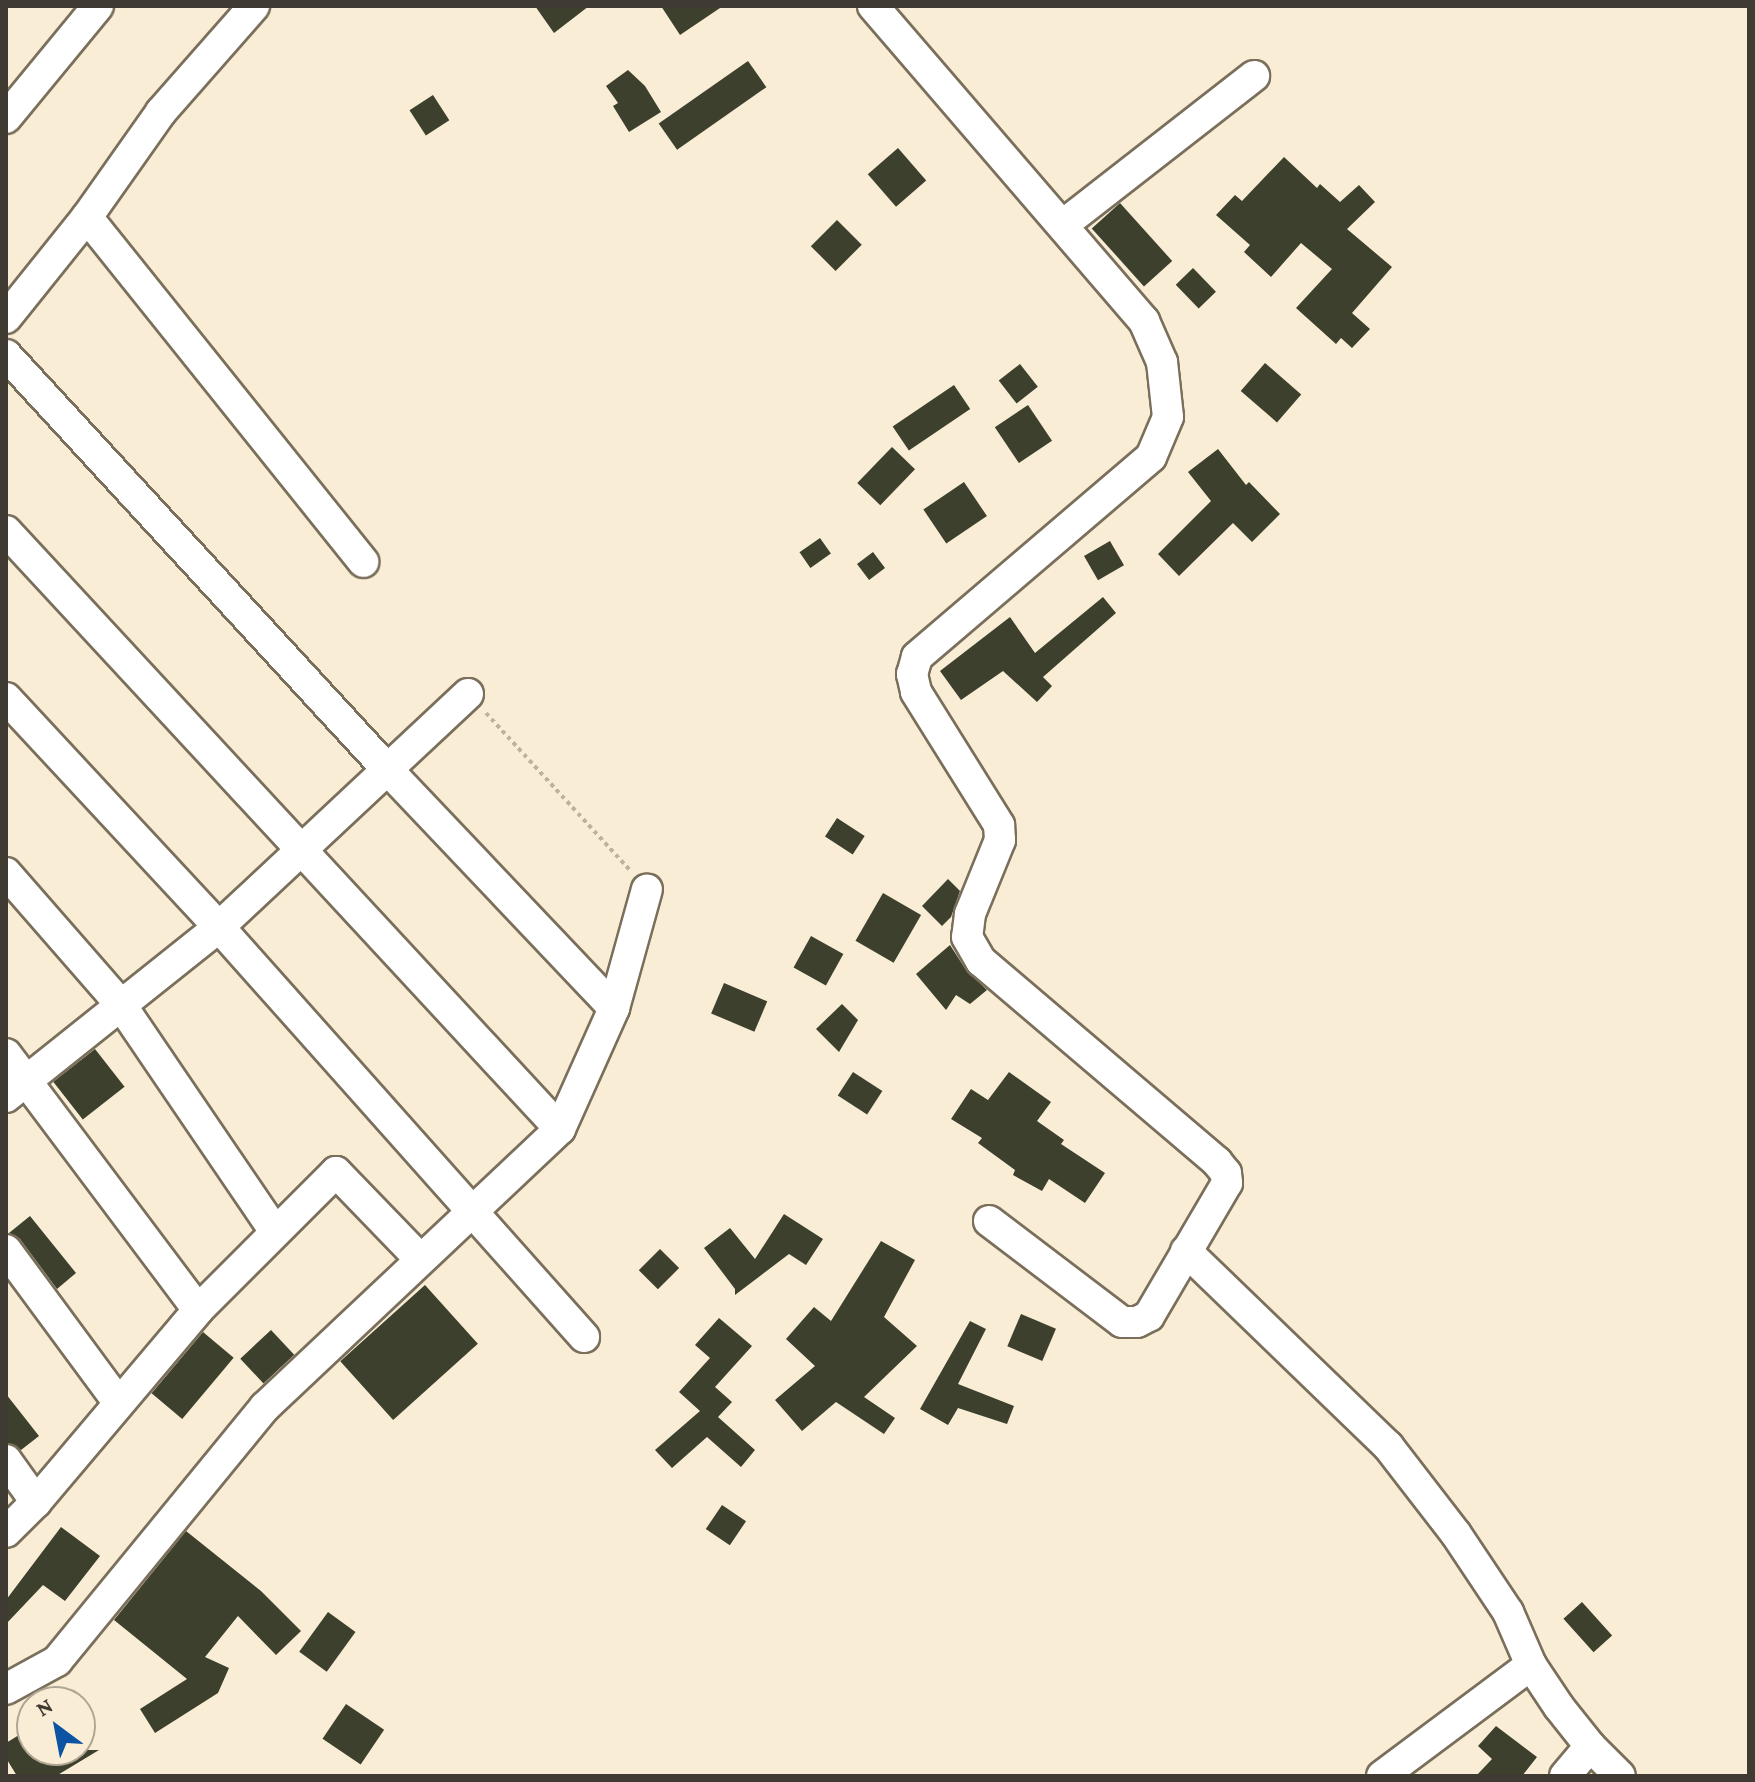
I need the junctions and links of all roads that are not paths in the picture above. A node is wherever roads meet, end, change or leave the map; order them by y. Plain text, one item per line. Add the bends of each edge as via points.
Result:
1 (98, 6) edge
2 (254, 6) edge
3 (873, 6) edge
4 (1254, 76) dead end
5 (6, 118) edge
6 (87, 217) junction
7 (1064, 224) junction
8 (6, 318) edge
9 (6, 355) edge
10 (6, 531) edge
11 (363, 562) dead end
12 (468, 694) road end
13 (6, 698) edge
14 (386, 768) junction
15 (304, 849) junction
16 (6, 873) edge
17 (647, 889) road end
18 (219, 927) junction
19 (121, 1005) junction
20 (614, 1008) junction
21 (6, 1054) edge
22 (17, 1089) edge
23 (560, 1129) junction
24 (473, 1209) junction
25 (989, 1221) dead end
26 (274, 1230) junction
27 (6, 1250) edge
28 (1186, 1251) junction
29 (420, 1259) junction
30 (198, 1310) junction
31 (584, 1337) dead end
32 (118, 1402) junction
33 (6, 1460) edge
34 (36, 1502) junction
35 (6, 1532) edge
36 (1531, 1665) junction
37 (6, 1689) edge
38 (1590, 1746) junction
39 (1382, 1776) edge
40 (1565, 1776) edge
41 (1620, 1776) edge

1 - 5 street
2 - 6 street via 161,112
3 - 7 street
4 - 7 street
6 - 8 street
6 - 11 street
7 - 28 street via 1144,321 1162,362 1168,417 1151,457 917,657 912,674 916,692 999,825 1000,840 970,914 967,937 981,961 1226,1173 1227,1183
9 - 14 street
10 - 15 street
12 - 14 street
13 - 18 street
14 - 15 street
14 - 20 street
15 - 18 street
15 - 23 street
16 - 19 street
17 - 20 street
18 - 19 street
18 - 24 street
19 - 22 street
19 - 26 street
20 - 23 street
21 - 22 street
22 - 30 street
23 - 24 street
24 - 29 street
24 - 31 street
25 - 28 street via 1122,1322 1149,1316
26 - 29 street via 336,1172
26 - 30 street
27 - 32 street
28 - 36 street via 1388,1446 1508,1612
29 - 37 street via 265,1407 57,1661
30 - 32 street
32 - 34 street
33 - 34 street
34 - 35 street
36 - 38 street
36 - 39 street
38 - 40 street
38 - 41 street

